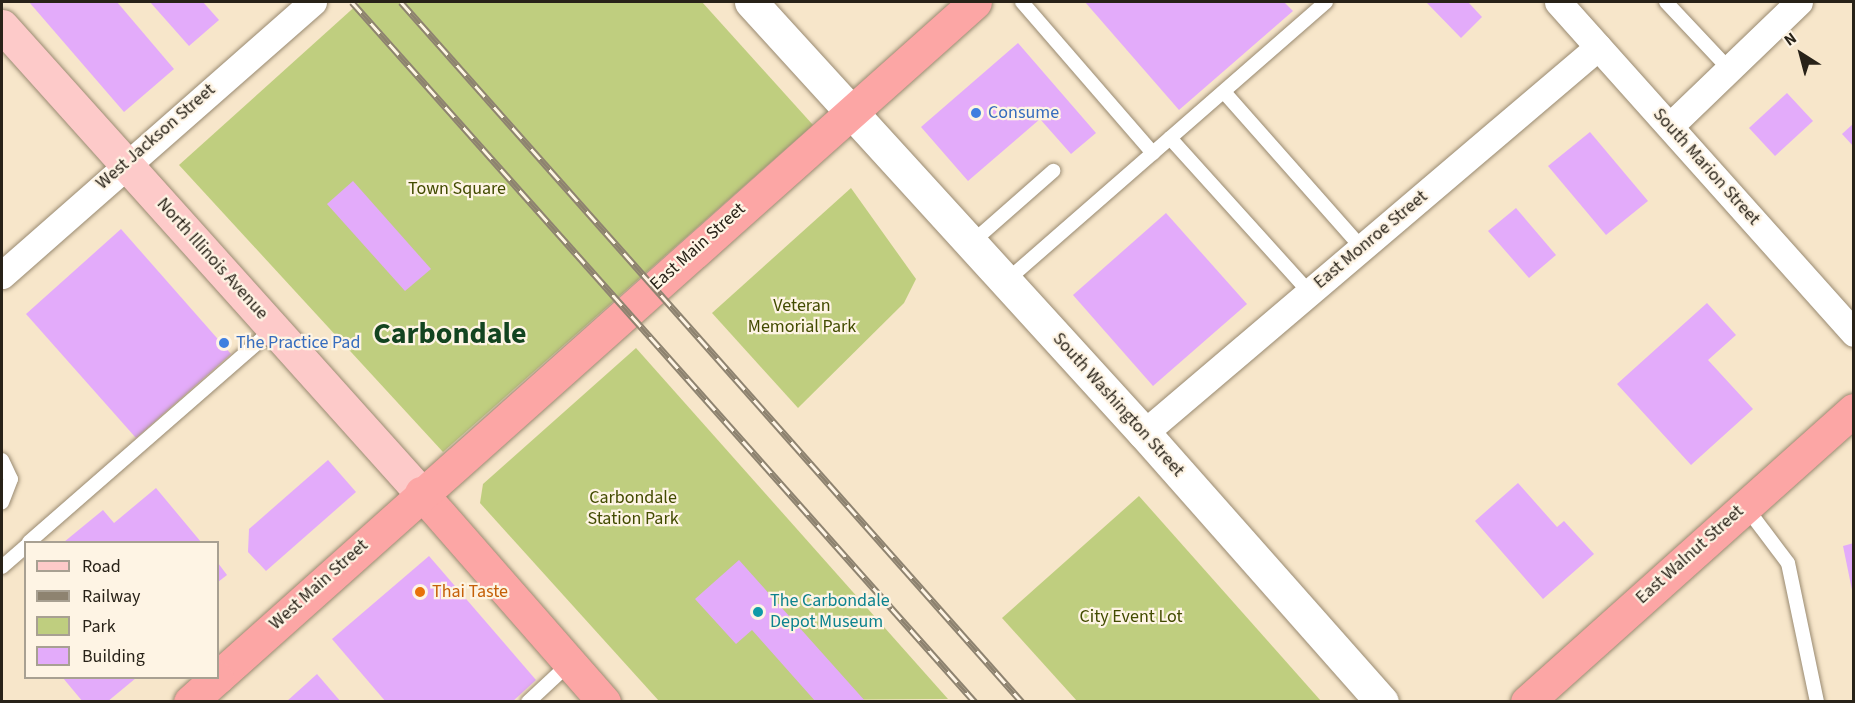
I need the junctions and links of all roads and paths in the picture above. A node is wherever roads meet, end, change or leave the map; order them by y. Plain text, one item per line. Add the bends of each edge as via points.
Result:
1 (313, 2) edge
2 (752, 2) edge
3 (975, 2) edge
4 (1022, 2) edge
5 (1558, 2) edge
6 (1666, 2) edge
7 (1799, 2) edge
8 (1319, 4) edge
9 (2, 26) edge
10 (1598, 47) junction
11 (1729, 69) junction
12 (1224, 92) junction
13 (850, 112) junction
14 (1670, 126) junction
15 (1170, 138) junction
16 (1153, 153) junction
17 (125, 163) junction
18 (1053, 171) dead end
19 (970, 243) junction
20 (1362, 248) junction
21 (2, 275) edge
22 (1005, 282) junction
23 (1309, 292) junction
24 (273, 328) junction
25 (1854, 333) edge
26 (1854, 410) edge
27 (1144, 432) junction
28 (2, 460) edge
29 (421, 493) junction
30 (2, 502) edge
31 (1745, 506) junction
32 (31, 541) edge
33 (24, 548) edge
34 (2, 567) edge
35 (570, 663) junction
36 (219, 675) edge
37 (215, 679) edge
38 (190, 702) edge
39 (528, 702) edge
40 (604, 702) edge
41 (1382, 702) edge
42 (1527, 702) edge
43 (1817, 702) edge

1 - 17 street, West Jackson Street
2 - 13 street, South Washington Street
3 - 13 highway, East Main Street
4 - 16 lane
5 - 10 street, South Marion Street
6 - 11 lane
7 - 11 street
8 - 12 lane
9 - 17 main road, North Illinois Avenue
10 - 14 street, South Marion Street
10 - 20 street, East Monroe Street
11 - 14 street
12 - 15 lane
12 - 20 lane
13 - 19 street, South Washington Street
13 - 29 highway, East Main Street
14 - 25 street, South Marion Street
15 - 16 lane
15 - 23 lane
16 - 22 lane
17 - 21 street, West Jackson Street
17 - 24 main road, North Illinois Avenue
18 - 19 lane
19 - 22 street, South Washington Street
20 - 23 street, East Monroe Street
22 - 27 street, South Washington Street
23 - 27 street, East Monroe Street
24 - 29 main road, North Illinois Avenue
24 - 32 lane
26 - 31 highway, East Walnut Street
27 - 41 street, South Washington Street
28 - 30 lane via 11,479
29 - 35 highway
29 - 36 highway, West Main Street
31 - 42 highway, East Walnut Street
31 - 43 lane via 1788,563
33 - 34 lane
35 - 39 lane
35 - 40 highway
37 - 38 highway, West Main Street

